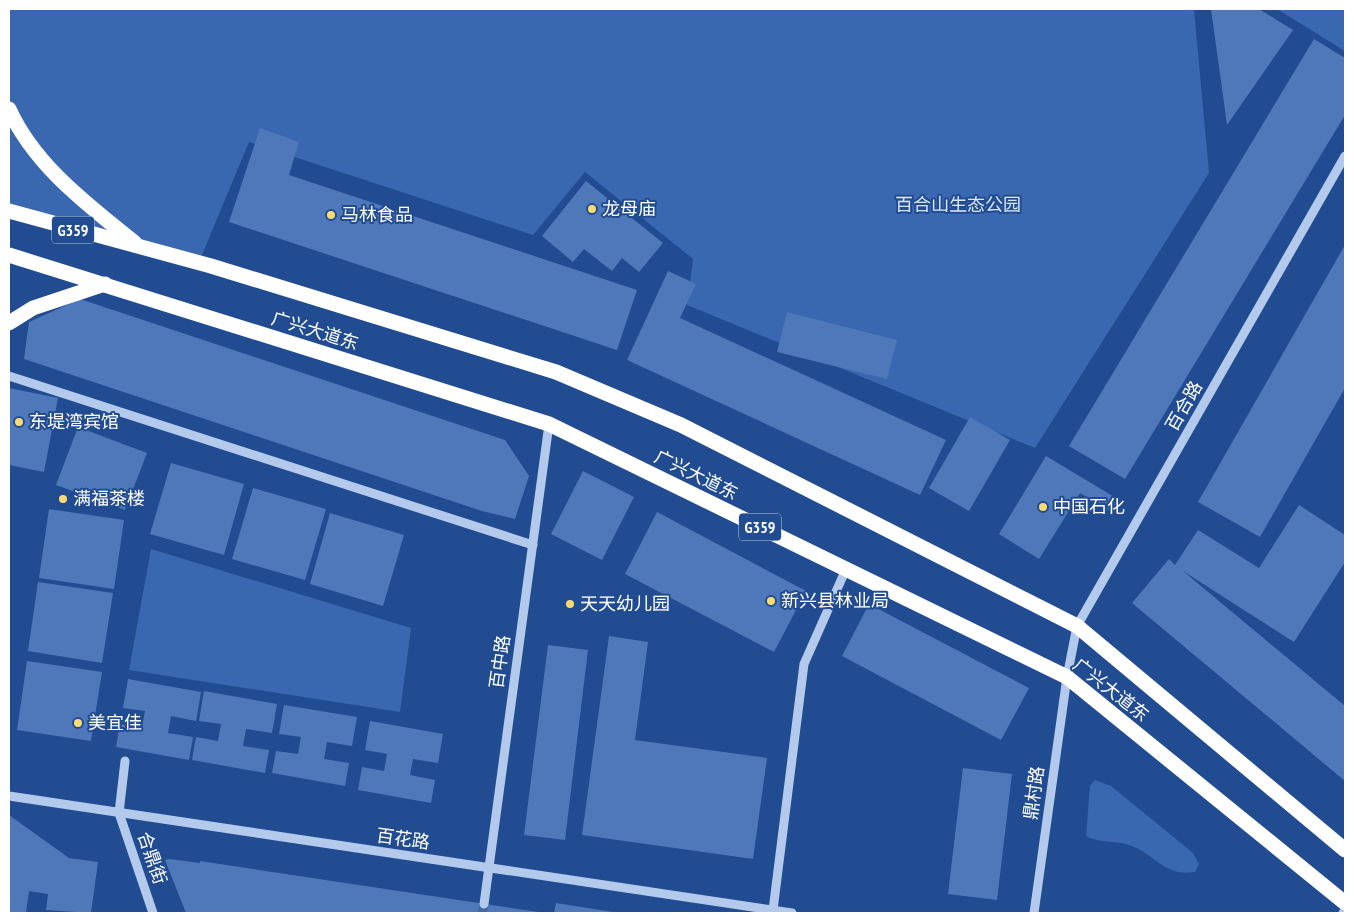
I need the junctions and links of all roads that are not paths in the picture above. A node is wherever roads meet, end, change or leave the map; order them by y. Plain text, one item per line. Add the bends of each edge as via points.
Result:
1 (9, 109) edge
2 (1345, 156) edge
3 (9, 211) edge
4 (138, 245) junction
5 (9, 255) edge
6 (105, 284) junction
7 (9, 323) edge
8 (9, 376) edge
9 (549, 424) junction
10 (533, 545) junction
11 (846, 569) junction
12 (1077, 626) junction
13 (1066, 677) junction
14 (125, 761) dead end
15 (9, 796) edge
16 (119, 812) junction
17 (1345, 850) edge
18 (489, 868) junction
19 (1345, 902) edge
20 (484, 904) tunnel mouth
21 (773, 910) junction
22 (153, 913) edge
23 (792, 913) edge
24 (1034, 913) edge

1 - 4 highway via 45,165 82,201
2 - 12 street, 百合路
3 - 4 highway, 广兴大道东 / G359 via 63,228
4 - 12 highway, 广兴大道东 / G359 via 556,372 681,425
5 - 6 highway, 广兴大道东 / G359
6 - 7 highway via 32,308
6 - 9 highway, 广兴大道东 / G359
8 - 10 street
9 - 10 street, 百中路
9 - 11 highway, 广兴大道东 / G359
10 - 18 street, 百中路
11 - 13 highway, 广兴大道东 / G359
11 - 21 street via 804,664
12 - 13 street, 百合路
12 - 17 highway, 广兴大道东 / G359
13 - 19 highway, 广兴大道东 / G359
13 - 24 street, 鼎村路
14 - 16 street
15 - 16 street, 百花路
16 - 18 street, 百花路
16 - 22 street, 合鼎街
18 - 20 street, 百中路
18 - 21 street, 百花路
21 - 23 street, 百花路

